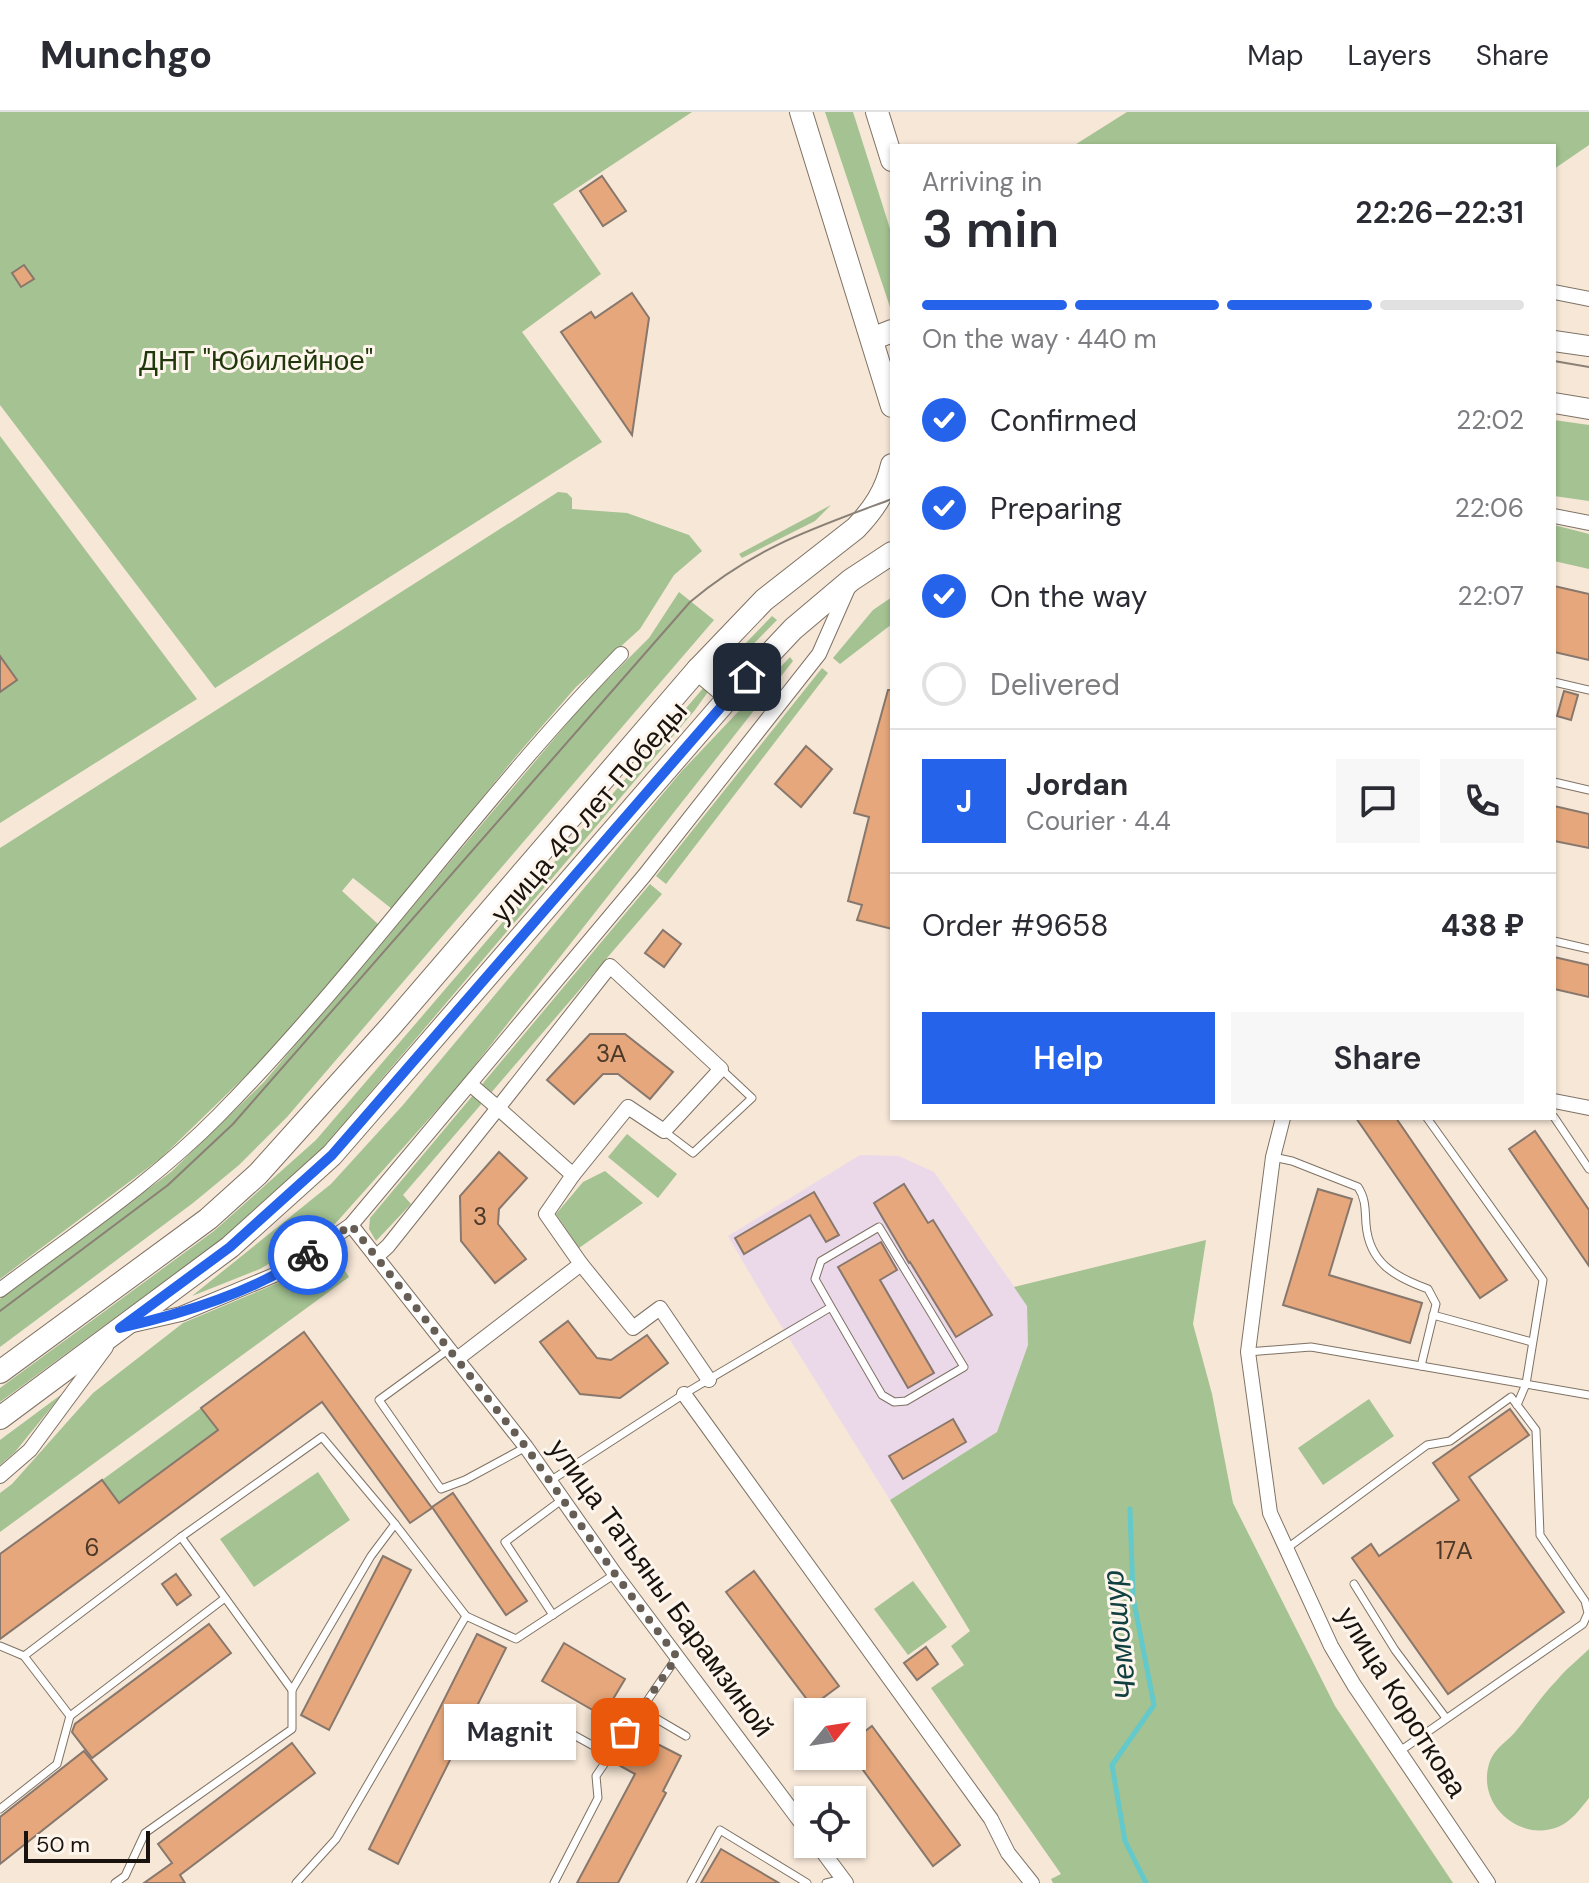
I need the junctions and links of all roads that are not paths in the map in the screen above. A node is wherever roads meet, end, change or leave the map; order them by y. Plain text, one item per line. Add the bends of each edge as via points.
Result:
1 (801, 112) edge
2 (877, 112) edge
3 (890, 154) edge
4 (1556, 292) edge
5 (1589, 299) edge
6 (882, 335) edge
7 (1556, 341) edge
8 (1589, 346) edge
9 (890, 357) edge
10 (890, 392) edge
11 (1556, 403) edge
12 (1589, 409) edge
13 (890, 472) edge
14 (890, 504) edge
15 (1556, 516) edge
16 (1589, 523) edge
17 (856, 528) junction
18 (890, 554) edge
19 (851, 580) junction
20 (621, 654) dead end
21 (698, 669) junction
22 (1556, 682) edge
23 (1589, 690) edge
24 (730, 696) junction
25 (1556, 782) edge
26 (1589, 790) edge
27 (1556, 941) edge
28 (1589, 949) edge
29 (721, 1069) junction
30 (470, 1084) junction
31 (1556, 1101) edge
32 (498, 1108) junction
33 (1589, 1108) edge
34 (1282, 1120) edge
35 (1428, 1120) edge
36 (1556, 1120) edge
37 (664, 1131) junction
38 (1273, 1157) junction
39 (1589, 1169) edge
40 (573, 1175) junction
41 (351, 1225) junction
42 (376, 1257) junction
43 (581, 1264) junction
44 (0, 1290) edge
45 (831, 1307) junction
46 (1433, 1315) junction
47 (120, 1328) junction
48 (1532, 1342) junction
49 (1248, 1352) junction
50 (453, 1354) junction
51 (1421, 1366) junction
52 (0, 1372) edge
53 (709, 1380) junction
54 (1526, 1384) junction
55 (684, 1394) junction
56 (1589, 1395) edge
57 (1517, 1405) junction
58 (0, 1418) edge
59 (526, 1447) junction
60 (0, 1476) edge
61 (550, 1481) junction
62 (563, 1499) junction
63 (395, 1524) junction
64 (181, 1537) junction
65 (1286, 1549) junction
66 (615, 1574) junction
67 (1354, 1584) dead end
68 (225, 1598) junction
69 (553, 1615) junction
70 (466, 1616) junction
71 (0, 1646) edge
72 (24, 1656) junction
73 (677, 1657) junction
74 (292, 1690) junction
75 (640, 1709) junction
76 (70, 1716) junction
77 (541, 1717) dead end
78 (1446, 1718) junction
79 (686, 1736) dead end
80 (1398, 1753) junction
81 (610, 1755) junction
82 (0, 1809) edge
83 (794, 1813) edge
84 (828, 1858) edge
85 (845, 1881) edge
86 (115, 1883) edge
87 (296, 1883) edge
88 (554, 1883) edge
89 (691, 1883) edge
90 (807, 1883) edge
91 (826, 1883) edge
92 (1032, 1883) edge
93 (1488, 1883) edge

1 - 6 main road
2 - 3 main road
4 - 5 street
6 - 9 main road
6 - 10 main road
7 - 8 main road
11 - 12 main road
13 - 17 main road via 884,491
14 - 17 main road, улица 40 лет Победы
15 - 16 street
17 - 21 main road, улица 40 лет Победы via 764,600
18 - 19 main road
19 - 24 main road, улица 40 лет Победы via 793,629
19 - 30 street, улица 40 лет Победы via 819,654 644,876
20 - 44 street via 217,1117 166,1164
21 - 24 main road
21 - 52 main road, улица 40 лет Победы via 258,1174 208,1219
22 - 23 lane
24 - 47 main road, улица 40 лет Победы via 332,1155 230,1247
25 - 26 lane
27 - 28 lane
29 - 32 street via 610,966
29 - 37 street
29 - 37 lane via 752,1098 693,1153
30 - 32 street
30 - 41 street, улица 40 лет Победы
31 - 33 street
32 - 40 street
32 - 42 street
34 - 38 street, улица Короткова
35 - 48 lane via 1543,1280
36 - 39 lane
37 - 40 street via 628,1107
38 - 46 lane via 1358,1187 1365,1197 1373,1251 1394,1276 1428,1289 1436,1304
38 - 49 street, улица Короткова
40 - 43 street via 546,1214
41 - 42 street, улица Татьяны Барамзиной
41 - 47 street, улица 40 лет Победы via 284,1271 181,1314
42 - 50 street, улица Татьяны Барамзиной
43 - 50 street
43 - 53 street via 633,1328 660,1308
45 - 45 lane via 882,1395 894,1402 906,1401 964,1367 879,1227 821,1261 815,1279
45 - 53 lane
46 - 48 lane
46 - 51 lane
47 - 58 main road, улица 40 лет Победы
47 - 60 street, улица 40 лет Победы via 30,1450
48 - 54 lane
49 - 51 lane via 1311,1347
49 - 65 street, улица Короткова via 1270,1513
50 - 59 street, улица Татьяны Барамзиной
50 - 59 lane via 379,1400 441,1489
51 - 54 lane
53 - 55 lane
54 - 56 lane
54 - 57 lane
55 - 61 lane
55 - 92 street
57 - 65 lane via 1511,1397 1450,1441 1427,1445
57 - 78 lane via 1536,1430 1540,1535 1588,1613 1583,1624
59 - 61 street, улица Татьяны Барамзиной
61 - 62 street, улица Татьяны Барамзиной
62 - 66 street, улица Татьяны Барамзиной
62 - 69 lane via 505,1542
63 - 64 lane via 322,1437
63 - 70 lane
63 - 74 lane
64 - 68 lane
64 - 72 lane
65 - 80 street, улица Короткова via 1331,1646
66 - 69 lane
66 - 73 street, улица Татьяны Барамзиной
67 - 78 lane
68 - 74 lane
68 - 76 lane
69 - 70 lane via 516,1639
70 - 87 lane via 336,1839
71 - 72 lane
72 - 76 lane
73 - 75 lane
73 - 83 street, улица Татьяны Барамзиной
74 - 86 lane via 292,1729 145,1833 125,1876
75 - 79 lane
75 - 81 lane
76 - 82 lane via 57,1764
77 - 81 lane
78 - 80 lane
80 - 93 street, улица Короткова
81 - 88 lane via 596,1776 598,1798
84 - 85 street
85 - 91 lane
89 - 90 lane via 720,1830

